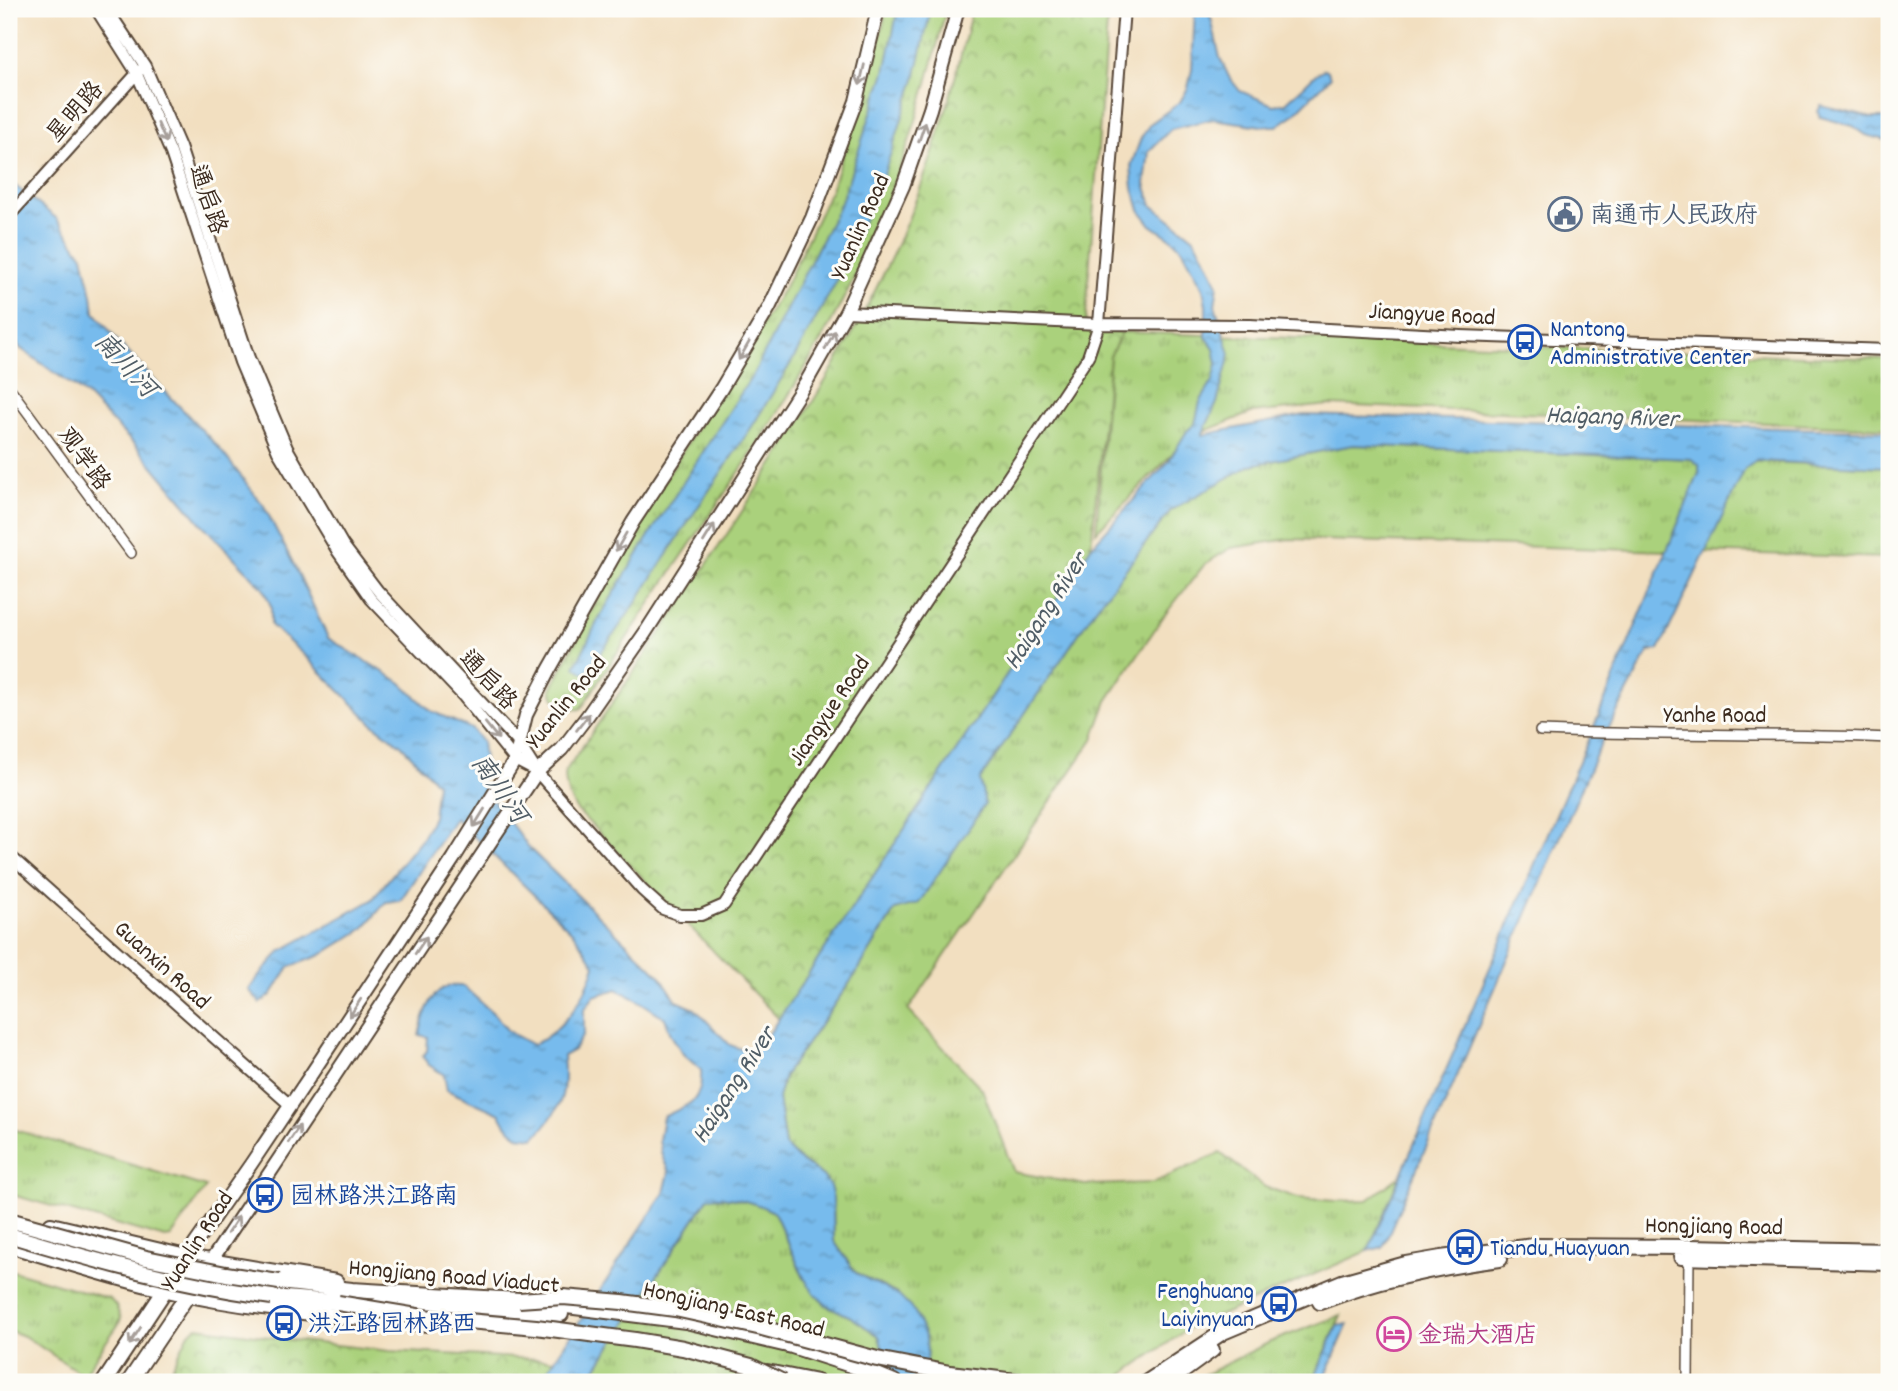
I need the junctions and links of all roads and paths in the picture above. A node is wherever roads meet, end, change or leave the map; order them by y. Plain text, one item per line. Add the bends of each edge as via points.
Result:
1 (96, 9) edge
2 (107, 9) edge
3 (878, 9) edge
4 (958, 9) edge
5 (1124, 9) edge
6 (141, 69) junction
7 (9, 216) edge
8 (846, 312) junction
9 (1099, 324) junction
10 (1889, 350) edge
11 (9, 387) edge
12 (131, 553) dead end
13 (1541, 731) dead end
14 (1889, 738) edge
15 (518, 742) junction
16 (516, 760) junction
17 (537, 772) junction
18 (9, 855) edge
19 (290, 1105) junction
20 (11, 1217) edge
21 (10, 1243) edge
22 (1889, 1251) edge
23 (1689, 1252) junction
24 (187, 1257) junction
25 (211, 1261) junction
26 (1889, 1263) edge
27 (165, 1289) junction
28 (188, 1294) junction
29 (519, 1300) junction
30 (338, 1303) junction
31 (873, 1376) edge
32 (104, 1382) edge
33 (129, 1382) edge
34 (783, 1382) edge
35 (817, 1382) edge
36 (894, 1382) edge
37 (906, 1382) edge
38 (1024, 1382) edge
39 (1147, 1382) edge
40 (1168, 1382) edge
41 (1688, 1382) edge

1 - 6 street, 通启路
2 - 6 street, 通启路
3 -> 15 main road, Yuanlin Road via 856,101 813,218 750,342 633,522 549,670
8 -> 4 main road, Yuanlin Road via 903,186
5 - 9 street, Jiangyue Road
6 - 7 street, 星明路
6 - 15 street, 通启路 via 180,147 249,358 287,448 343,545 378,591
6 -> 16 street, 通启路 via 240,362 278,452 371,599 464,697
8 - 9 street
17 -> 8 main road, Yuanlin Road via 589,715 645,633
9 - 10 street, Jiangyue Road
9 - 17 street, Jiangyue Road via 1088,357 724,905 701,915 663,909
11 - 12 street, 观学路
13 - 14 street, Yanhe Road
15 - 16 main road, Yuanlin Road
15 - 17 street, 通启路
16 - 17 street, 通启路
16 -> 19 main road, Yuanlin Road
25 -> 17 main road, Yuanlin Road
18 - 19 street, Guanxin Road
19 - 24 main road, Yuanlin Road
20 - 24 main road, Hongjiang East Road
20 - 29 main road, Hongjiang Road Viaduct, bridge via 146,1258 226,1274 352,1290
21 - 27 main road
21 - 30 main road, Hongjiang Road Viaduct, bridge via 222,1291
22 - 23 main road, Hongjiang Road
23 - 26 main road, Hongjiang Road
23 - 39 main road, Hongjiang Road via 1533,1246 1406,1264 1342,1282 1223,1332
23 - 40 main road, Hongjiang Road via 1535,1256 1410,1273 1349,1290 1260,1325 1221,1344
23 - 41 street
24 - 25 main road, Hongjiang East Road
24 - 27 main road, Yuanlin Road
25 - 28 main road, Yuanlin Road
25 - 31 main road, Hongjiang East Road, bridge via 353,1284 645,1308 767,1334
27 - 28 main road
27 -> 32 main road, Yuanlin Road
28 - 33 main road, Yuanlin Road
28 - 35 main road, bridge via 347,1318 631,1343
29 - 36 main road, Hongjiang Road Viaduct, bridge via 709,1325 811,1352
29 - 38 main road, bridge via 563,1297 675,1309 899,1364
30 - 31 main road, Hongjiang Road Viaduct, bridge via 559,1314 696,1331
30 - 34 main road, bridge via 683,1348 751,1366
31 - 37 main road, Hongjiang East Road

